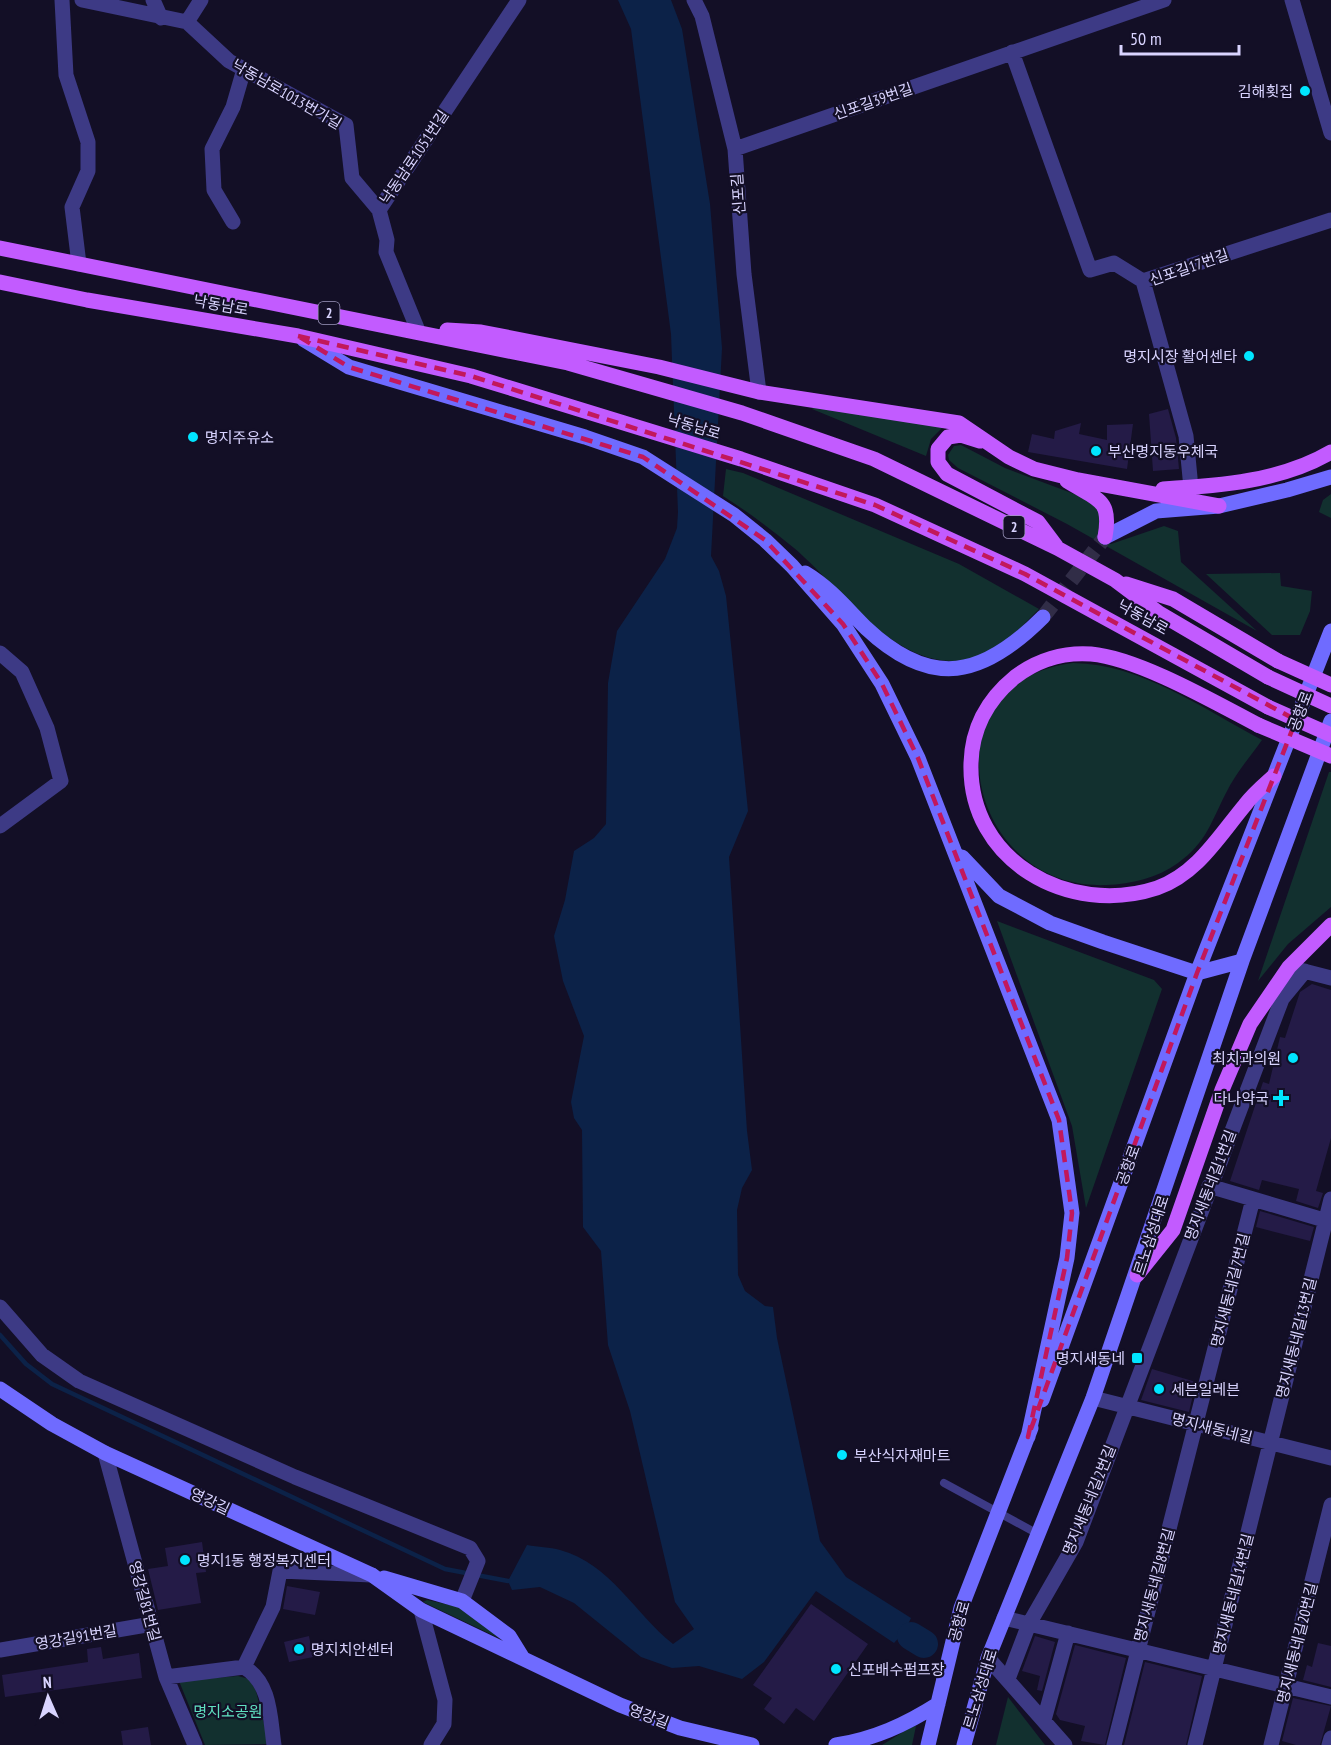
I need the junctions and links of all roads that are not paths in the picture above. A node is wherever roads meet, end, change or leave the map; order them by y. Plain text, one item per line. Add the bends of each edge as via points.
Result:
1 (62, 0) edge
2 (82, 0) edge
3 (153, 0) edge
4 (201, 0) edge
5 (519, 0) edge
6 (694, 0) edge
7 (1164, 0) edge
8 (1292, 0) edge
9 (1145, 3) edge
10 (161, 18) junction
11 (187, 22) junction
12 (1012, 52) junction
13 (244, 69) junction
14 (1331, 133) edge
15 (735, 149) junction
16 (379, 210) junction
17 (1331, 220) edge
18 (234, 222) dead end
19 (0, 249) edge
20 (79, 264) junction
21 (1143, 281) junction
22 (0, 282) edge
23 (396, 326) junction
24 (417, 328) junction
25 (298, 336) junction
26 (759, 392) junction
27 (992, 444) junction
28 (1331, 452) edge
29 (1056, 475) junction
30 (1331, 477) edge
31 (1331, 485) edge
32 (1191, 488) junction
33 (1138, 490) junction
34 (1287, 490) junction
35 (1219, 506) junction
36 (1057, 548) junction
37 (792, 566) junction
38 (1115, 580) junction
39 (1043, 617) tunnel mouth
40 (1331, 631) edge
41 (0, 652) edge
42 (1331, 685) edge
43 (1331, 706) edge
44 (1331, 722) edge
45 (1331, 735) edge
46 (1331, 756) edge
47 (1274, 776) junction
48 (0, 826) edge
49 (956, 850) junction
50 (1330, 928) edge
51 (1242, 961) junction
52 (1289, 967) junction
53 (1305, 971) junction
54 (1197, 973) junction
55 (1331, 978) edge
56 (1209, 1186) junction
57 (1253, 1199) junction
58 (1331, 1199) edge
59 (1328, 1221) edge
60 (1137, 1275) junction
61 (0, 1307) edge
62 (0, 1389) edge
63 (1094, 1398) junction
64 (1127, 1406) junction
65 (1197, 1425) junction
66 (1028, 1437) junction
67 (1270, 1442) junction
68 (105, 1453) junction
69 (1331, 1458) edge
70 (944, 1483) dead end
71 (1331, 1505) edge
72 (998, 1513) junction
73 (1038, 1534) junction
74 (372, 1575) junction
75 (462, 1601) junction
76 (420, 1610) junction
77 (1004, 1618) junction
78 (152, 1624) junction
79 (1029, 1624) junction
80 (1068, 1634) junction
81 (0, 1650) edge
82 (1137, 1650) junction
83 (522, 1657) junction
84 (988, 1658) junction
85 (244, 1667) junction
86 (1214, 1669) junction
87 (166, 1677) junction
88 (1008, 1679) junction
89 (1286, 1686) junction
90 (1331, 1697) edge
91 (938, 1704) junction
92 (1044, 1720) junction
93 (1331, 1738) edge
94 (860, 1743) edge
95 (195, 1745) edge
96 (274, 1745) edge
97 (431, 1745) edge
98 (752, 1745) edge
99 (836, 1745) edge
100 (928, 1745) edge
101 (964, 1745) edge
102 (1065, 1745) edge
103 (1114, 1745) edge
104 (1195, 1745) edge
105 (1271, 1745) edge
106 (1329, 1745) edge

1 - 20 street via 66,75 88,142 88,171 72,207
2 - 10 street
3 - 10 street
4 - 11 street
5 - 16 street, 낙동남로1051번길
6 - 15 street, 신포길 via 702,16
7 - 9 street, 신포길39번길
8 - 14 street
9 - 12 street, 신포길39번길
10 - 11 street
11 - 13 street, 낙동남로1013번가길 via 229,61
12 - 15 street, 신포길39번길
12 - 21 street via 1090,270 1114,263
13 - 16 street, 낙동남로1013번가길 via 346,125 352,178
13 - 18 street via 233,107 212,149 214,190
15 - 26 street, 신포길 via 744,274
16 - 24 street, 낙동남로1051번길 via 386,252
17 - 21 street, 신포길17번길
19 - 20 main road, 낙동남로 / 2
20 - 23 main road, 낙동남로 / 2
21 - 32 street, 신포길17번길 via 1186,436
22 - 25 main road, 낙동남로 / 2
23 - 24 main road
23 - 36 main road, 낙동남로 / 2 via 576,365 742,413 874,459
24 - 26 main road via 481,332 659,367
25 - 37 main road via 349,367 643,457 734,515
25 - 45 main road, 낙동남로 / 2, bridge via 471,376 741,459 875,505 1025,574 1268,707
26 - 27 main road via 959,423
27 - 29 main road via 1022,464
27 - 36 main road via 961,435 948,437 938,449 938,462 947,474 1038,522
28 - 32 main road via 1276,474
29 - 33 main road
29 - 35 main road via 1105,506 1106,537 1156,511
30 - 34 main road
31 - 34 main road
32 - 33 main road
33 - 35 main road
34 - 35 main road
36 - 38 main road, 낙동남로 / 2
37 - 39 main road via 824,584 898,654 926,667 969,667 995,656 1019,641
37 - 49 main road via 843,624 882,684
38 - 42 main road, bridge via 1173,599 1278,661
38 - 43 main road, 낙동남로 / 2, bridge via 1158,613 1268,677
40 - 47 main road, 공항로
41 - 48 street via 22,672 47,728 62,781
44 - 51 main road, 르노삼성대로
46 - 47 main road, bridge via 1114,659 1092,654 1064,655 1023,671 989,704 977,727 970,780 984,824 1014,862 1044,883 1097,896 1128,895 1158,888 1186,872 1208,852 1246,802
47 - 54 main road, 공항로
49 - 54 main road via 999,896 1050,923
49 - 66 main road via 1059,1120 1066,1156 1072,1214 1067,1258
50 - 52 main road
51 - 54 main road
51 - 60 main road, 르노삼성대로
52 - 53 street
52 - 60 main road via 1250,1024 1236,1053 1173,1230
53 - 55 street
53 - 56 street, 명지새동네길1번길 via 1282,999
54 - 66 main road, 공항로
56 - 57 street
56 - 64 street, 명지새동네길1번길
57 - 59 street
57 - 65 street, 명지새동네길7번길
58 - 59 street, 명지새동네길13번길
59 - 67 street, 명지새동네길13번길
60 - 63 main road, 르노삼성대로
61 - 75 street via 42,1355 79,1380 295,1477 471,1548 478,1560
62 - 68 main road, 영강길
63 - 64 street, 명지새동네길
63 - 73 main road, 르노삼성대로
64 - 65 street, 명지새동네길
64 - 79 street, 명지새동네길2번길 via 1076,1542
65 - 67 street, 명지새동네길
65 - 82 street, 명지새동네길8번길
66 - 72 main road, 공항로
67 - 69 street, 명지새동네길
67 - 86 street, 명지새동네길14번길
68 - 74 main road, 영강길
68 - 78 street, 영강길81번길
70 - 72 lane
71 - 89 street, 명지새동네길20번길
72 - 73 lane
72 - 91 main road, 공항로 via 961,1608
73 - 77 main road, 르노삼성대로
74 - 75 main road
74 - 76 main road, 영강길
74 - 85 street via 280,1571 273,1607
75 - 83 main road via 509,1636
76 - 83 main road, 영강길
76 - 97 street via 445,1700 444,1724
77 - 79 street
77 - 84 main road, 르노삼성대로
78 - 81 street, 영강길91번길
78 - 87 street, 영강길81번길
79 - 80 street
79 - 88 street, 명지새동네길2번길
80 - 82 street
80 - 92 street
82 - 86 street
82 - 103 street, 명지새동네길8번길
83 - 98 main road, 영강길 via 658,1719 711,1737
84 - 88 street
84 - 101 main road, 르노삼성대로
85 - 87 street
85 - 96 street via 255,1675 264,1690
86 - 89 street
86 - 104 street, 명지새동네길14번길
87 - 95 street, 영강길81번길
88 - 92 street
89 - 90 street
89 - 105 street, 명지새동네길20번길
91 - 94 main road
91 - 100 main road
92 - 102 street
93 - 106 street
94 - 99 main road

